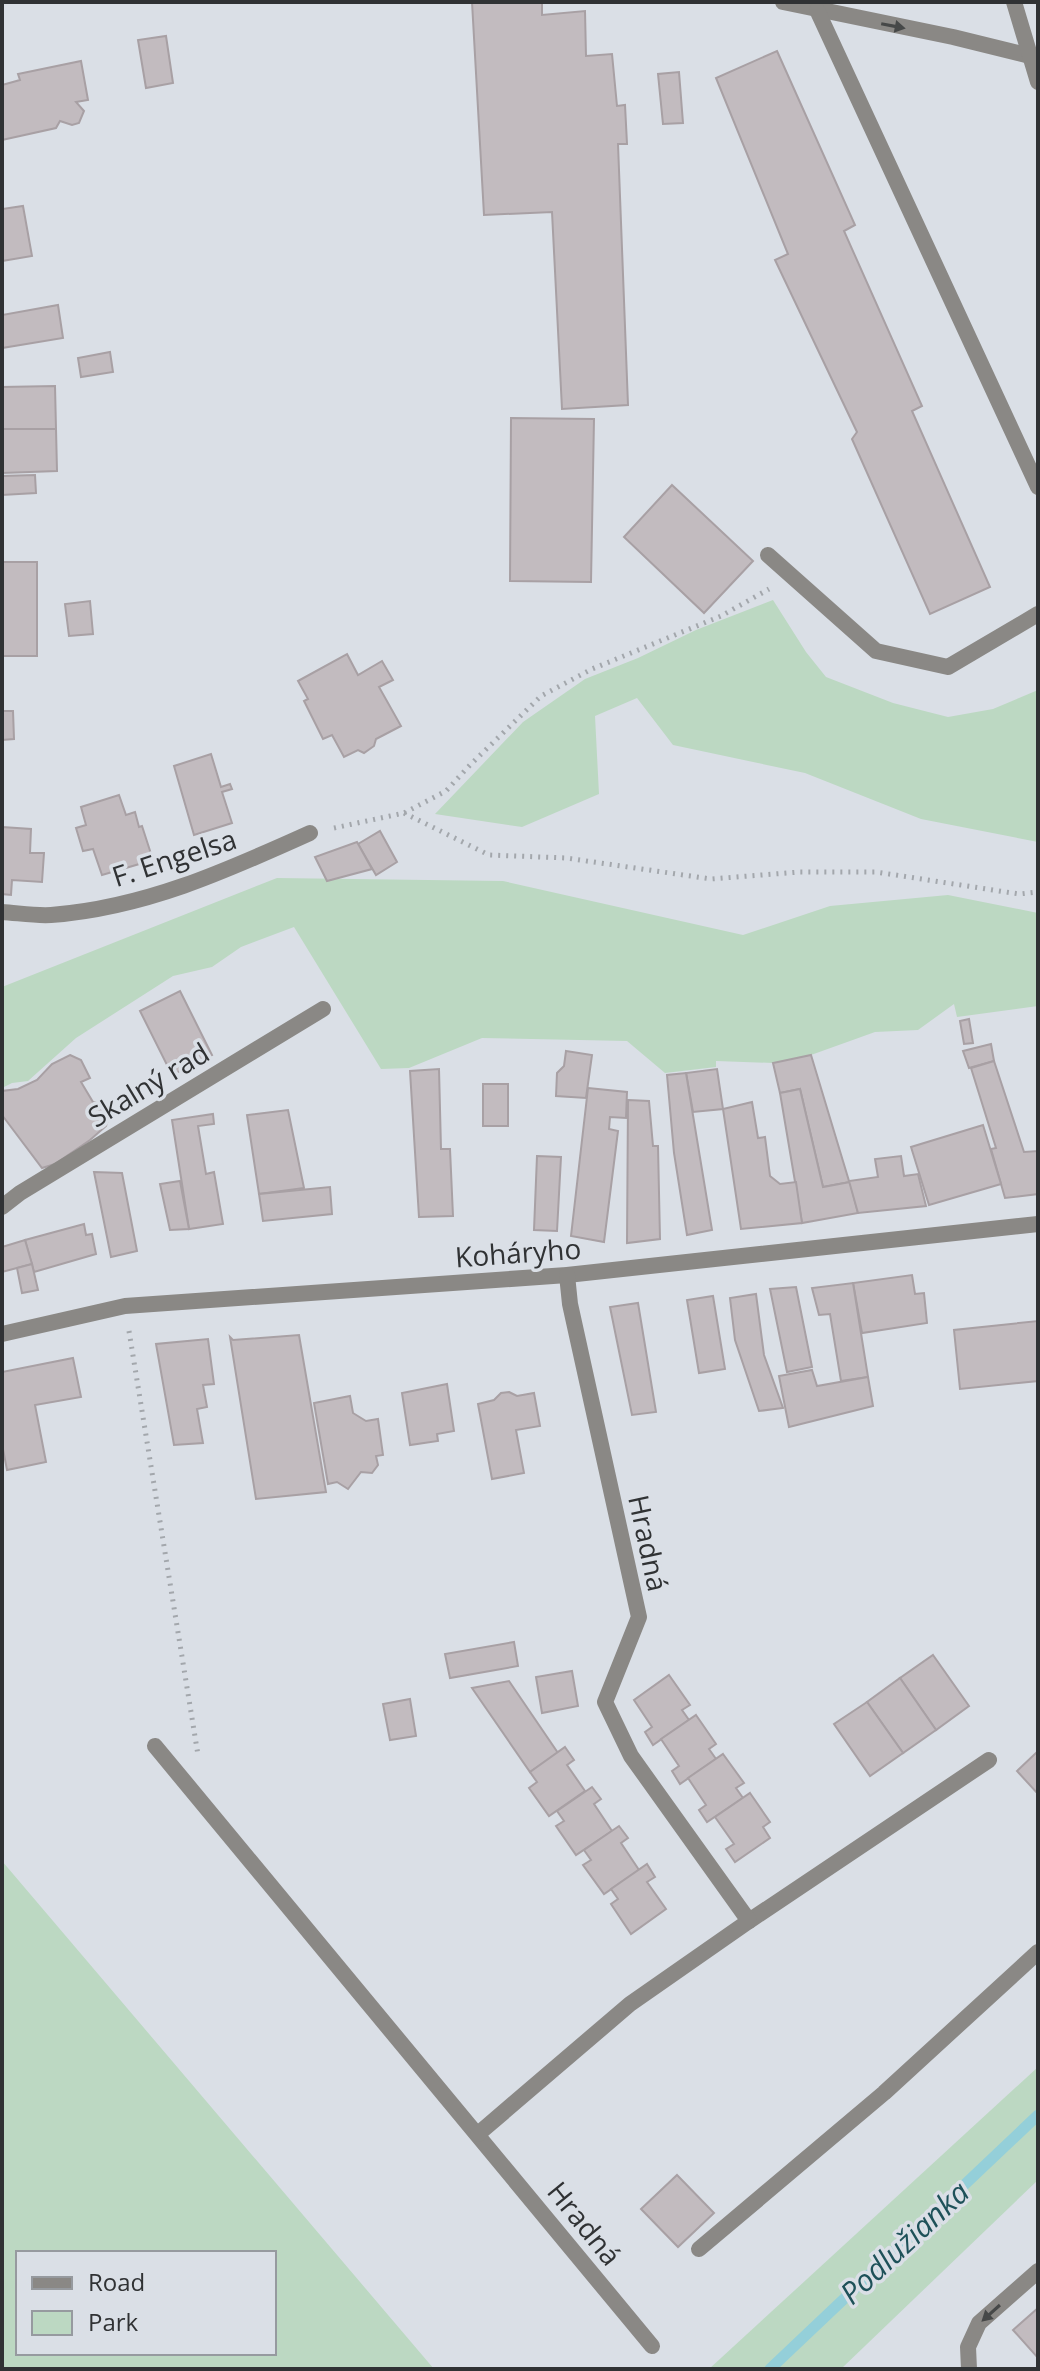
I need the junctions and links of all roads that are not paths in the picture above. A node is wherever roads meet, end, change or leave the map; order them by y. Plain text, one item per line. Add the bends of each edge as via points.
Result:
1 (783, 2) edge
2 (838, 2) edge
3 (1014, 2) edge
4 (817, 10) junction
5 (1034, 57) edge
6 (1038, 82) edge
7 (1038, 487) edge
8 (768, 555) dead end
9 (1038, 614) edge
10 (310, 833) road end
11 (2, 912) edge
12 (323, 1009) dead end
13 (2, 1207) edge
14 (1038, 1224) edge
15 (567, 1275) junction
16 (2, 1334) edge
17 (155, 1746) dead end
18 (989, 1760) dead end
19 (749, 1921) junction
20 (1038, 1952) edge
21 (478, 2134) junction
22 (699, 2249) dead end
23 (1038, 2271) edge
24 (652, 2346) dead end
25 (969, 2369) edge

1 - 4 street
2 - 4 street
3 - 5 street
4 -> 5 street
4 - 7 street
5 - 6 street
8 - 9 street via 876,651 948,667
10 - 11 street, F. Engelsa via 229,870 142,900 50,915
12 - 13 street, Skalný rad
14 - 15 street, Koháryho
15 - 16 street, Koháryho via 125,1306
15 - 19 street, Hradná via 639,1617 605,1702 631,1756
17 - 21 street, Hradná
18 - 19 street
19 - 21 street via 630,2004
20 - 22 street via 884,2093
21 - 24 street, Hradná
23 -> 25 street via 979,2323 968,2347

